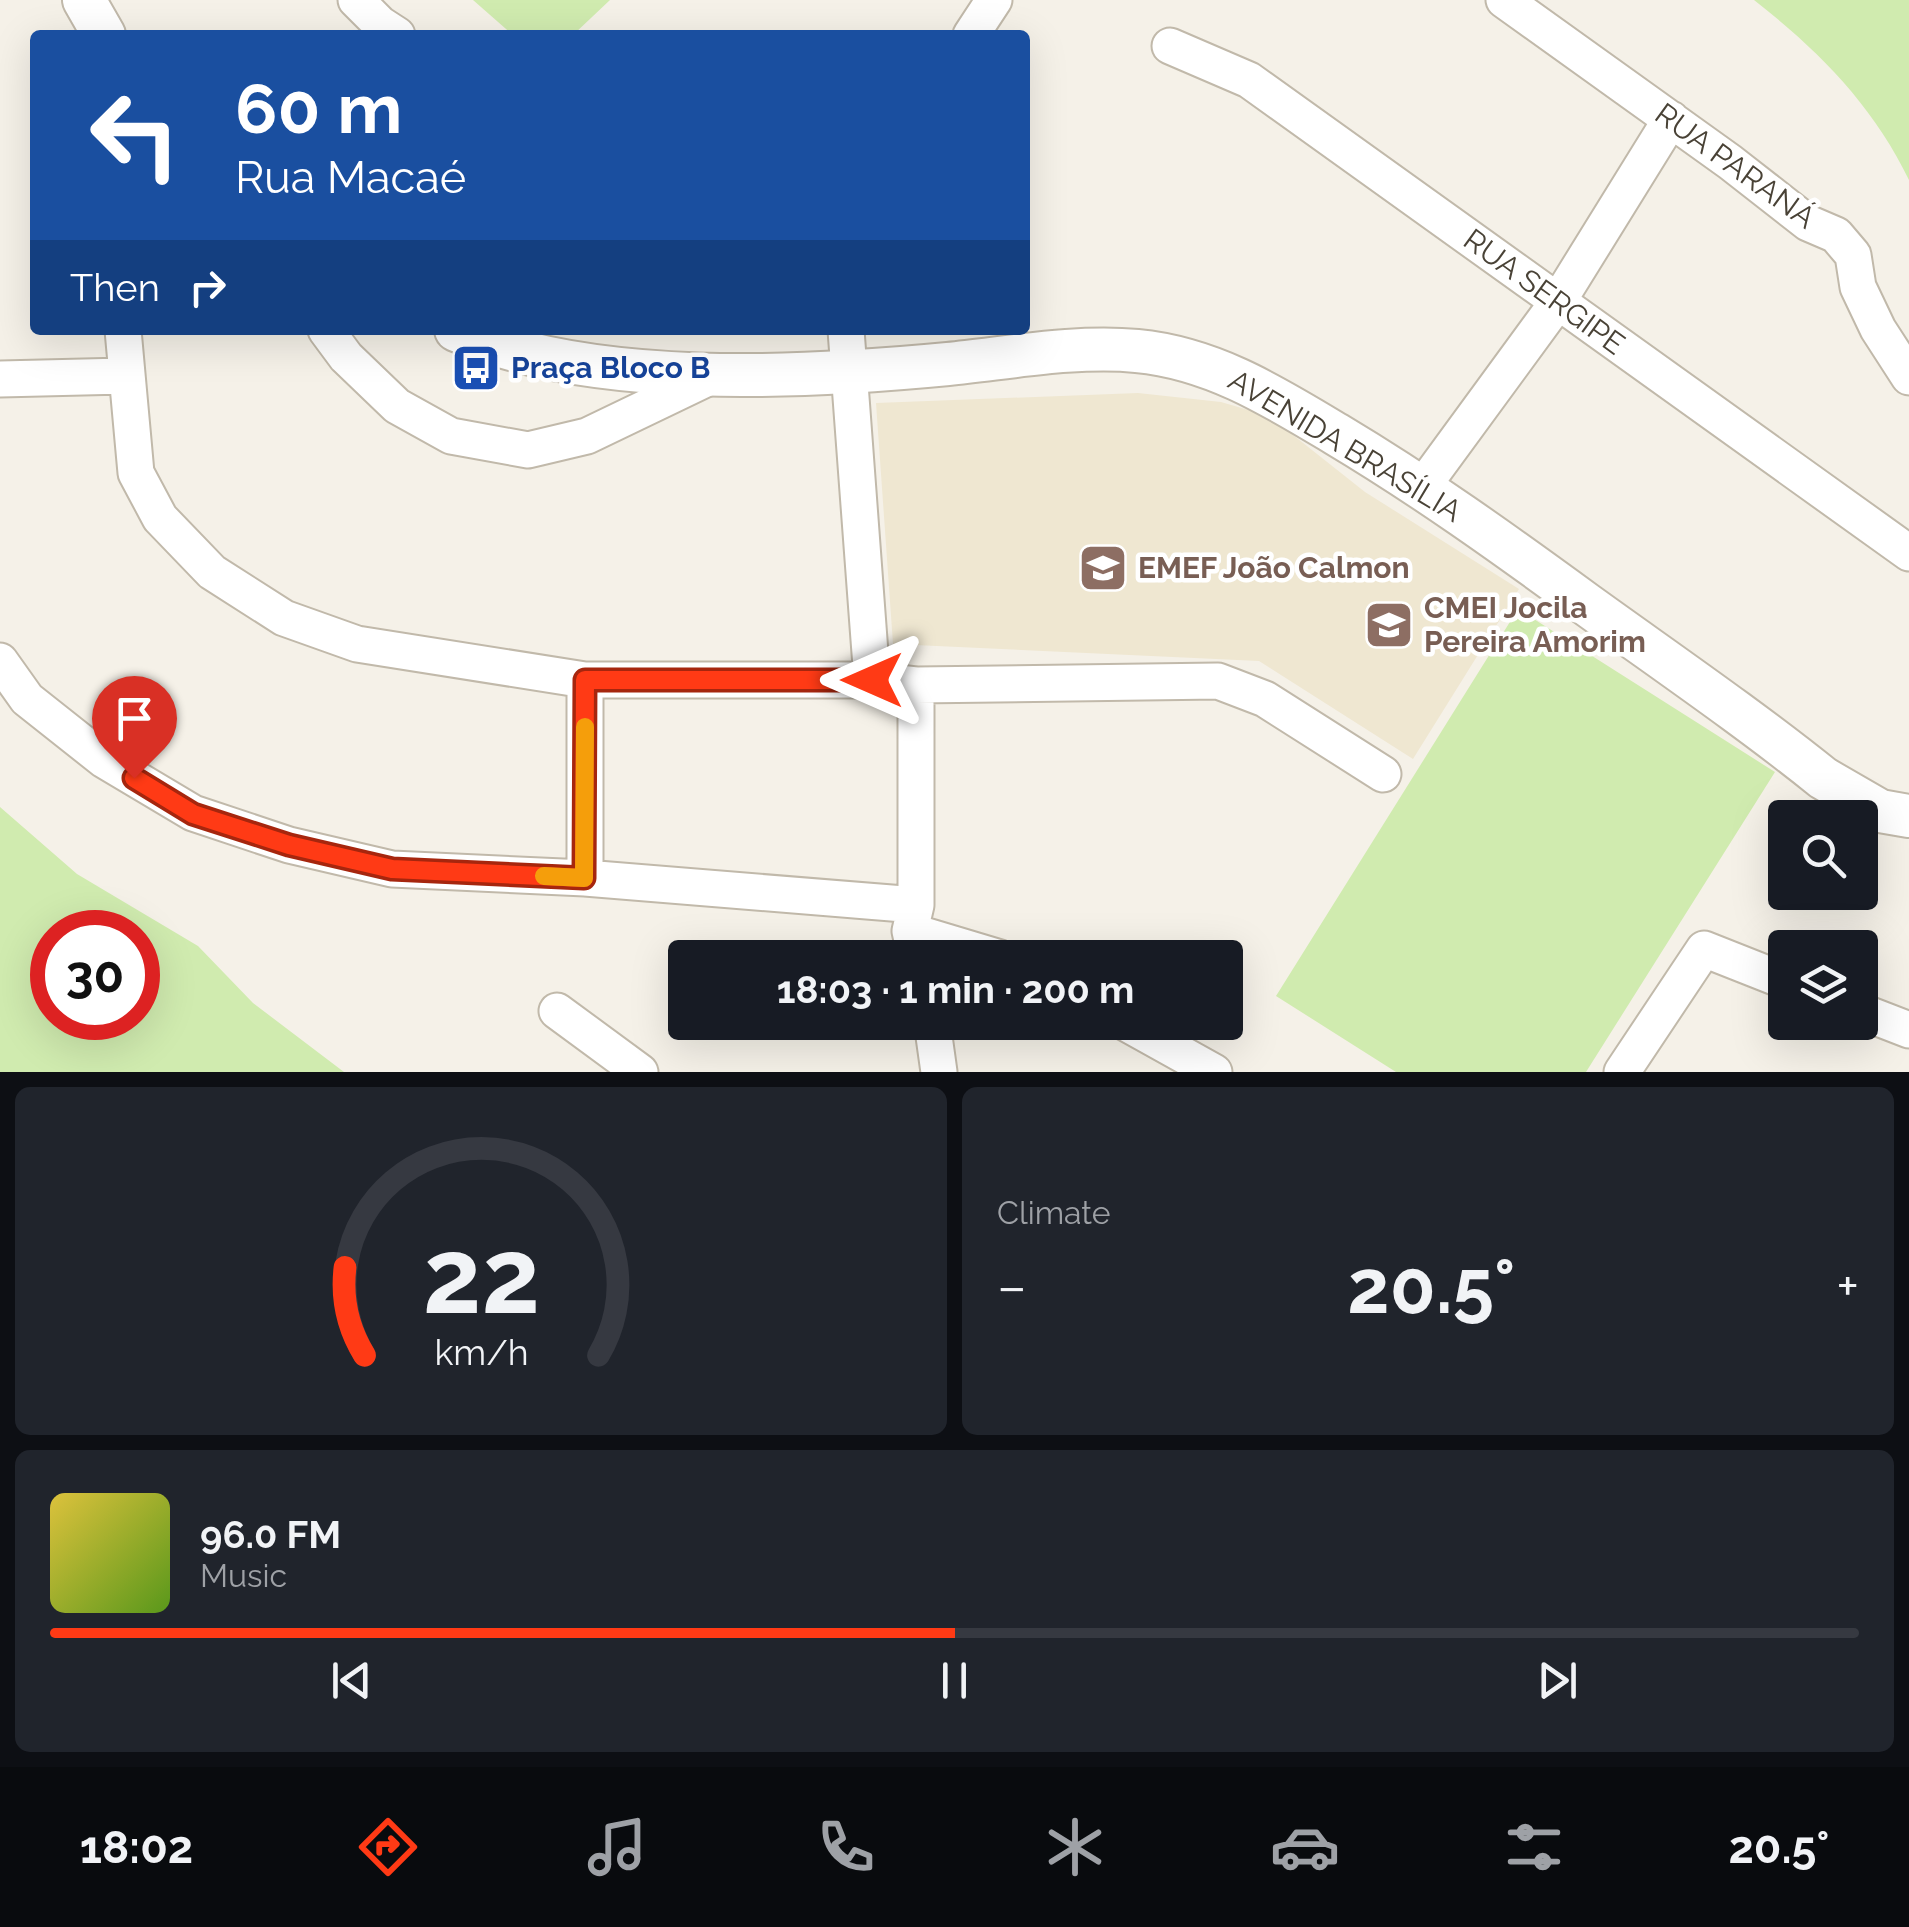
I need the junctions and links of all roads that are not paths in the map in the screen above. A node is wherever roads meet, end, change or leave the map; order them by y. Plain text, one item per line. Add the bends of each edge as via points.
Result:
1 (356, 0) edge
2 (994, 0) edge
3 (1504, 0) edge
4 (389, 30) edge
5 (974, 30) edge
6 (1170, 46) dead end
7 (1672, 119) junction
8 (1557, 303) junction
9 (122, 335) edge
10 (330, 335) edge
11 (468, 335) edge
12 (846, 335) edge
13 (849, 373) junction
14 (716, 374) junction
15 (125, 376) junction
16 (1909, 377) edge
17 (0, 379) edge
18 (1423, 486) junction
19 (1909, 553) edge
20 (0, 660) edge
21 (585, 680) junction
22 (872, 680) junction
23 (916, 685) junction
24 (1383, 774) dead end
25 (1909, 816) edge
26 (584, 878) junction
27 (914, 931) edge
28 (943, 940) edge
29 (1768, 974) edge
30 (558, 1011) dead end
31 (1878, 1017) edge
32 (1909, 1030) edge
33 (935, 1040) edge
34 (1156, 1040) edge
35 (640, 1072) edge
36 (940, 1072) edge
37 (1214, 1072) edge
38 (1622, 1072) edge

1 - 4 street
2 - 5 street
3 - 7 street, RUA PARANÁ
6 - 8 street, RUA SERGIPE via 1250,80
7 - 8 street
7 - 16 street, RUA PARANÁ via 1808,223 1836,235 1854,255 1858,287
8 - 18 street
8 - 19 street, RUA SERGIPE
9 - 15 street
10 - 14 street via 397,406 451,436 528,450 587,436
11 - 14 street, AVENIDA BRASÍLIA via 496,347 592,365
12 - 13 street
13 - 14 street, AVENIDA BRASÍLIA
13 - 18 street, AVENIDA BRASÍLIA via 1079,352 1134,350 1193,360 1258,387
13 - 22 street
15 - 17 street
15 - 21 street via 136,472 160,518 212,572 284,618 357,644
18 - 25 street, AVENIDA BRASÍLIA via 1823,778 1880,811
20 - 26 street via 27,698 88,748 193,814 392,869
21 - 22 street
21 - 26 street
22 - 23 street
23 - 24 street via 1218,681 1264,698
23 - 27 street
26 - 27 street
27 - 28 street
29 - 38 street via 1704,949
30 - 35 street
31 - 32 street
33 - 36 street
34 - 37 street

